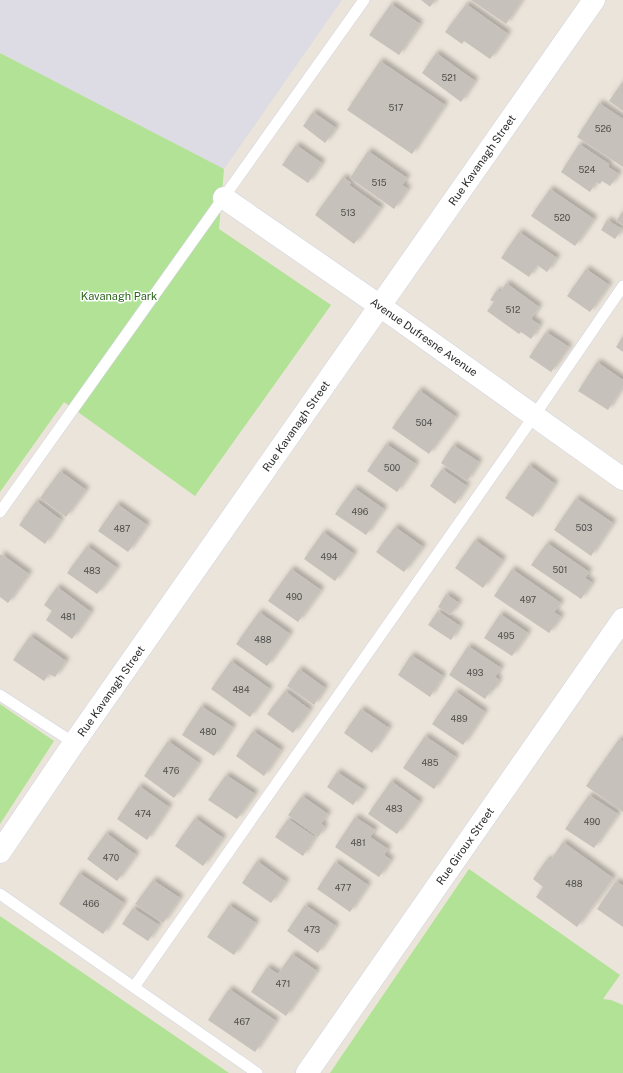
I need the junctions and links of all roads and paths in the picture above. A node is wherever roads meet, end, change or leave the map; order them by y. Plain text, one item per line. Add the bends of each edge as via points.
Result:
1 (364, 0) edge
2 (594, 0) edge
3 (224, 198) junction
4 (623, 286) edge
5 (380, 306) junction
6 (534, 416) junction
7 (623, 479) edge
8 (0, 512) edge
9 (623, 620) edge
10 (0, 695) edge
11 (74, 743) junction
12 (0, 852) edge
13 (0, 894) edge
14 (134, 987) junction
15 (257, 1073) edge
16 (307, 1073) edge

1 - 3 lane
2 - 5 street, Rue Kavanagh Street
3 - 5 street, Avenue Dufresne Avenue
3 - 8 lane
4 - 6 lane
5 - 6 street, Avenue Dufresne Avenue
5 - 11 street, Rue Kavanagh Street
6 - 7 street, Avenue Dufresne Avenue
6 - 14 lane
9 - 16 street, Rue Giroux Street
10 - 11 lane
11 - 12 street, Rue Kavanagh Street
13 - 14 lane
14 - 15 lane

